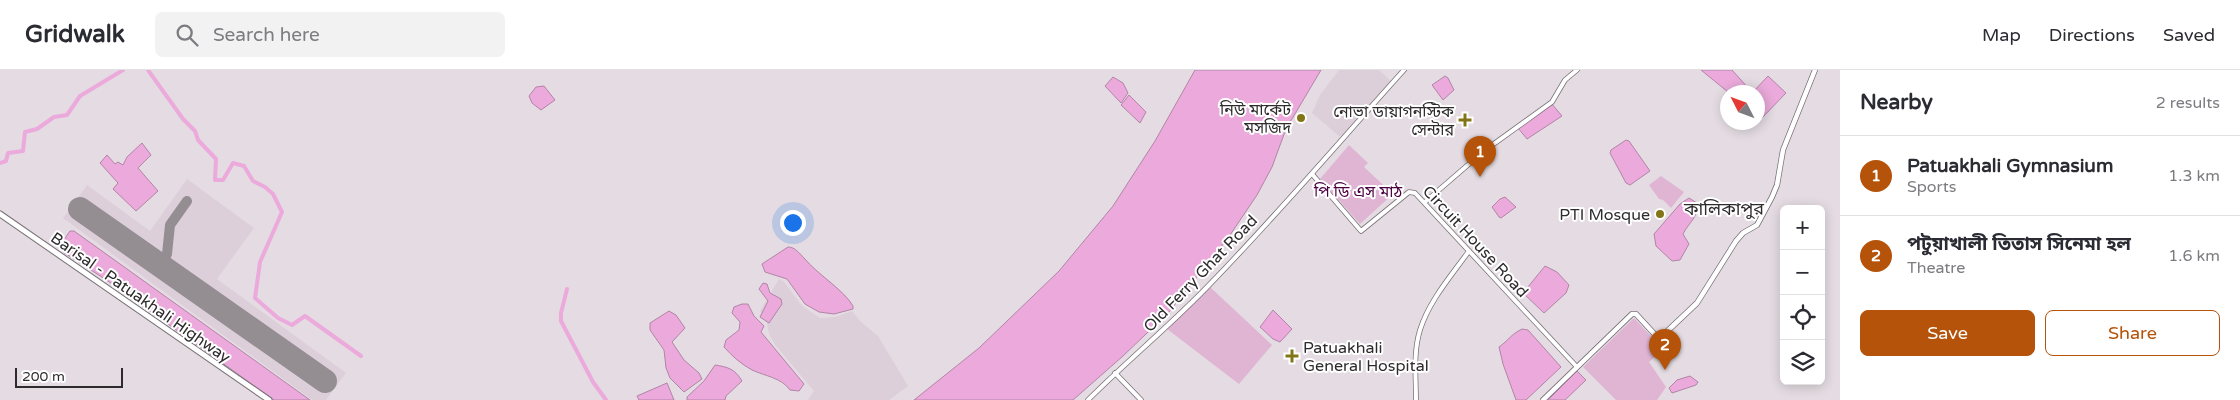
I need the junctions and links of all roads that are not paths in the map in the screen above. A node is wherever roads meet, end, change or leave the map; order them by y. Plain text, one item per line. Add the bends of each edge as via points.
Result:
1 (1404, 70) edge
2 (1577, 70) edge
3 (1815, 70) edge
4 (1312, 174) junction
5 (1425, 202) junction
6 (0, 214) edge
7 (1469, 251) junction
8 (1577, 367) junction
9 (1115, 374) junction
10 (269, 400) edge
11 (1088, 400) edge
12 (1141, 400) edge
13 (1416, 400) edge
14 (1542, 400) edge

1 - 4 street, Old Ferry Ghat Road
2 - 5 street via 1565,80 1552,102 1484,151
3 - 8 main road via 1783,150 1772,197 1756,225 1736,241 1697,303 1659,339 1636,314 1632,314
4 - 5 street, Circuit House Road via 1360,231 1409,192
4 - 9 street, Old Ferry Ghat Road via 1210,284
5 - 7 street, Circuit House Road
6 - 10 highway, Barisal - Patuakhali Highway
7 - 8 street, Circuit House Road
7 - 13 street via 1431,306 1420,330 1416,349
8 - 14 main road
9 - 11 street, Old Ferry Ghat Road
9 - 12 street

